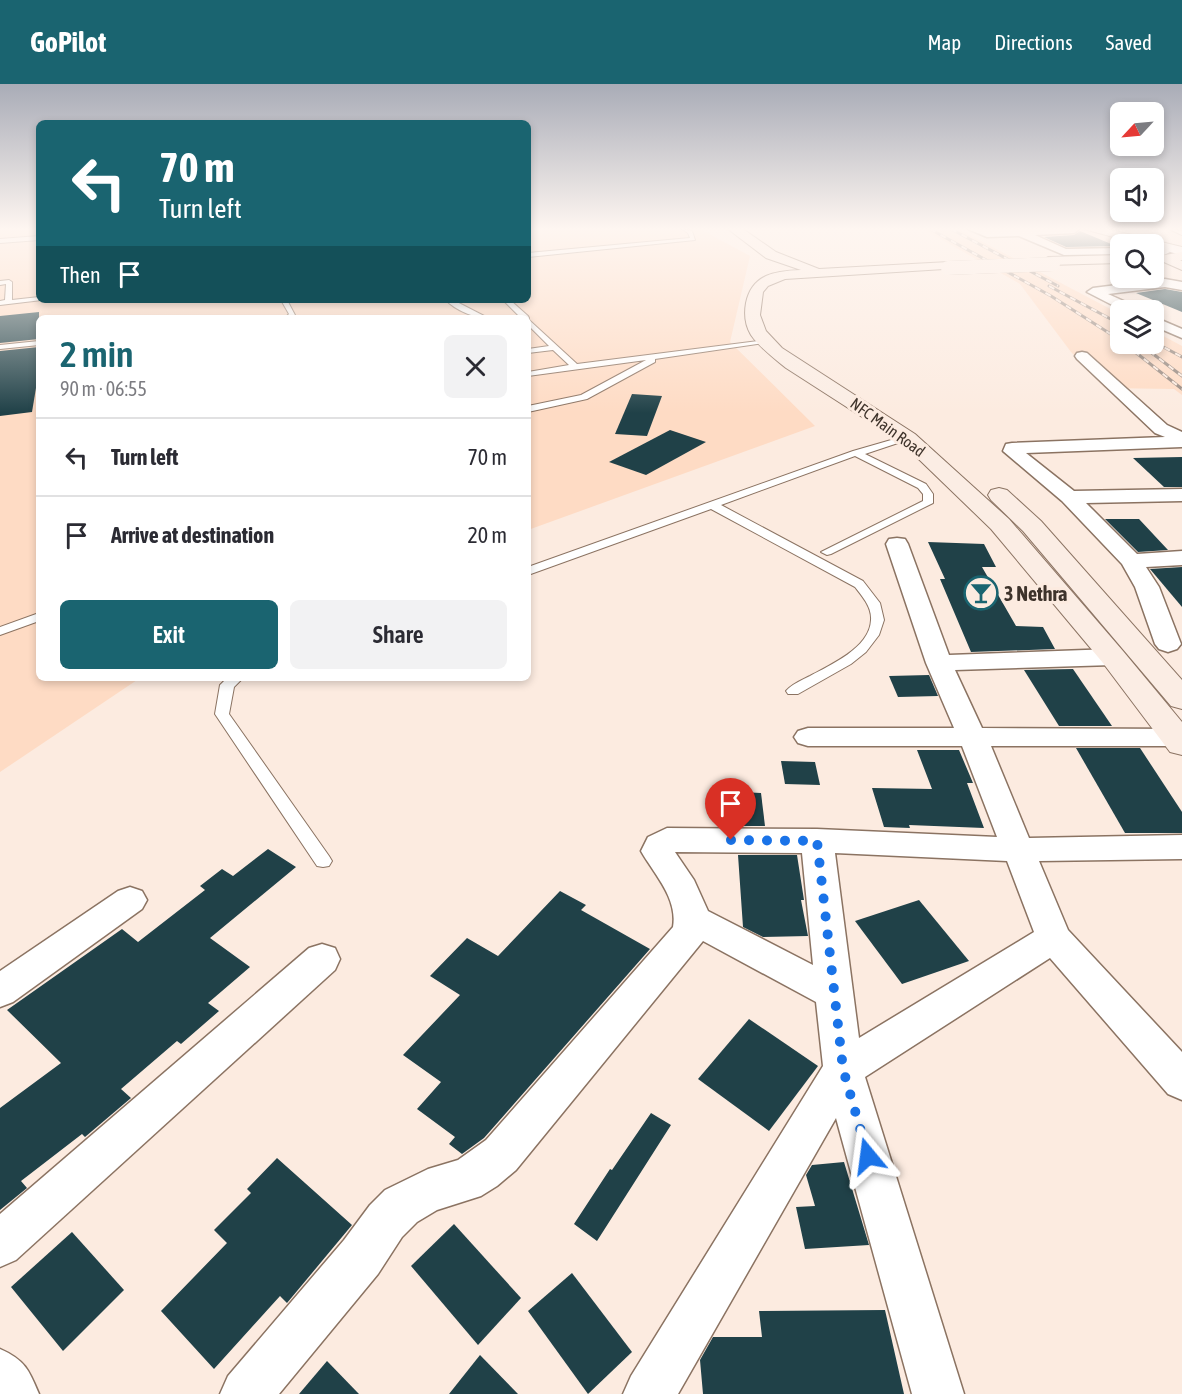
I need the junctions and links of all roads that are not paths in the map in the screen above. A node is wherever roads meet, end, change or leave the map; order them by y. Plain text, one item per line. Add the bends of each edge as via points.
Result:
1 (757, 290) edge
2 (771, 290) edge
3 (1108, 290) edge
4 (36, 299) edge
5 (1110, 300) edge
6 (4, 303) edge
7 (452, 303) edge
8 (509, 303) edge
9 (478, 315) edge
10 (523, 315) edge
11 (1164, 326) edge
12 (532, 328) edge
13 (1182, 334) edge
14 (766, 342) junction
15 (36, 343) edge
16 (0, 347) edge
17 (555, 347) junction
18 (531, 351) edge
19 (662, 355) junction
20 (1082, 357) dead end
21 (575, 367) junction
22 (531, 374) edge
23 (531, 408) edge
24 (908, 438) junction
25 (1182, 440) edge
26 (856, 453) junction
27 (1182, 495) edge
28 (1069, 497) junction
29 (712, 505) junction
30 (897, 544) dead end
31 (827, 552) dead end
32 (1182, 558) edge
33 (1131, 561) junction
34 (531, 570) edge
35 (36, 617) edge
36 (0, 631) edge
37 (1175, 642) edge
38 (1141, 651) junction
39 (1113, 657) junction
40 (939, 663) junction
41 (232, 681) edge
42 (794, 691) dead end
43 (1182, 699) edge
44 (808, 737) dead end
45 (973, 738) junction
46 (1180, 741) edge
47 (817, 841) junction
48 (1182, 847) edge
49 (1017, 850) junction
50 (323, 861) dead end
51 (130, 900) dead end
52 (694, 920) junction
53 (1054, 938) junction
54 (322, 960) dead end
55 (0, 991) edge
56 (835, 994) junction
57 (843, 1069) junction
58 (1182, 1081) edge
59 (0, 1244) edge
60 (0, 1375) edge
61 (13, 1394) edge
62 (246, 1394) edge
63 (649, 1394) edge
64 (938, 1394) edge

1 - 14 main road, NFC Main Road via 752,315
2 - 38 main road, NFC Main Road via 764,301 766,315 779,341 795,356 920,428 957,455 1032,526
3 - 5 street via 1093,292
4 - 6 lane
7 - 9 lane
8 - 10 lane
11 - 13 street
12 - 17 lane
14 - 19 lane
14 - 24 main road, NFC Main Road via 792,364
15 - 16 lane
17 - 18 lane
17 - 21 lane
19 - 21 lane
19 - 23 lane via 584,397
20 - 25 street via 1161,429
21 - 22 lane
24 - 26 lane
24 - 39 main road, NFC Main Road via 1000,524
25 - 28 street via 1012,448 1012,452
26 - 29 lane
26 - 31 lane via 922,486 928,503
27 - 28 street
28 - 33 street
29 - 34 lane
29 - 42 lane via 859,584 872,597 878,628 869,645
30 - 40 street
32 - 33 street
33 - 37 street
35 - 36 lane
37 - 38 street
38 - 43 main road, NFC Main Road
39 - 40 street
39 - 46 main road, NFC Main Road
40 - 45 street
41 - 50 lane via 227,685 222,714
44 - 45 street
45 - 46 street
45 - 49 street
47 - 49 street
47 - 52 street via 666,840 657,851 691,905
47 - 56 street
48 - 49 street
49 - 53 street
51 - 55 street
52 - 56 street
52 - 62 street via 690,932 501,1155 465,1180 428,1191 401,1206
53 - 57 street
53 - 58 street
54 - 59 street
56 - 57 street
57 - 63 street
57 - 64 street
60 - 61 street

